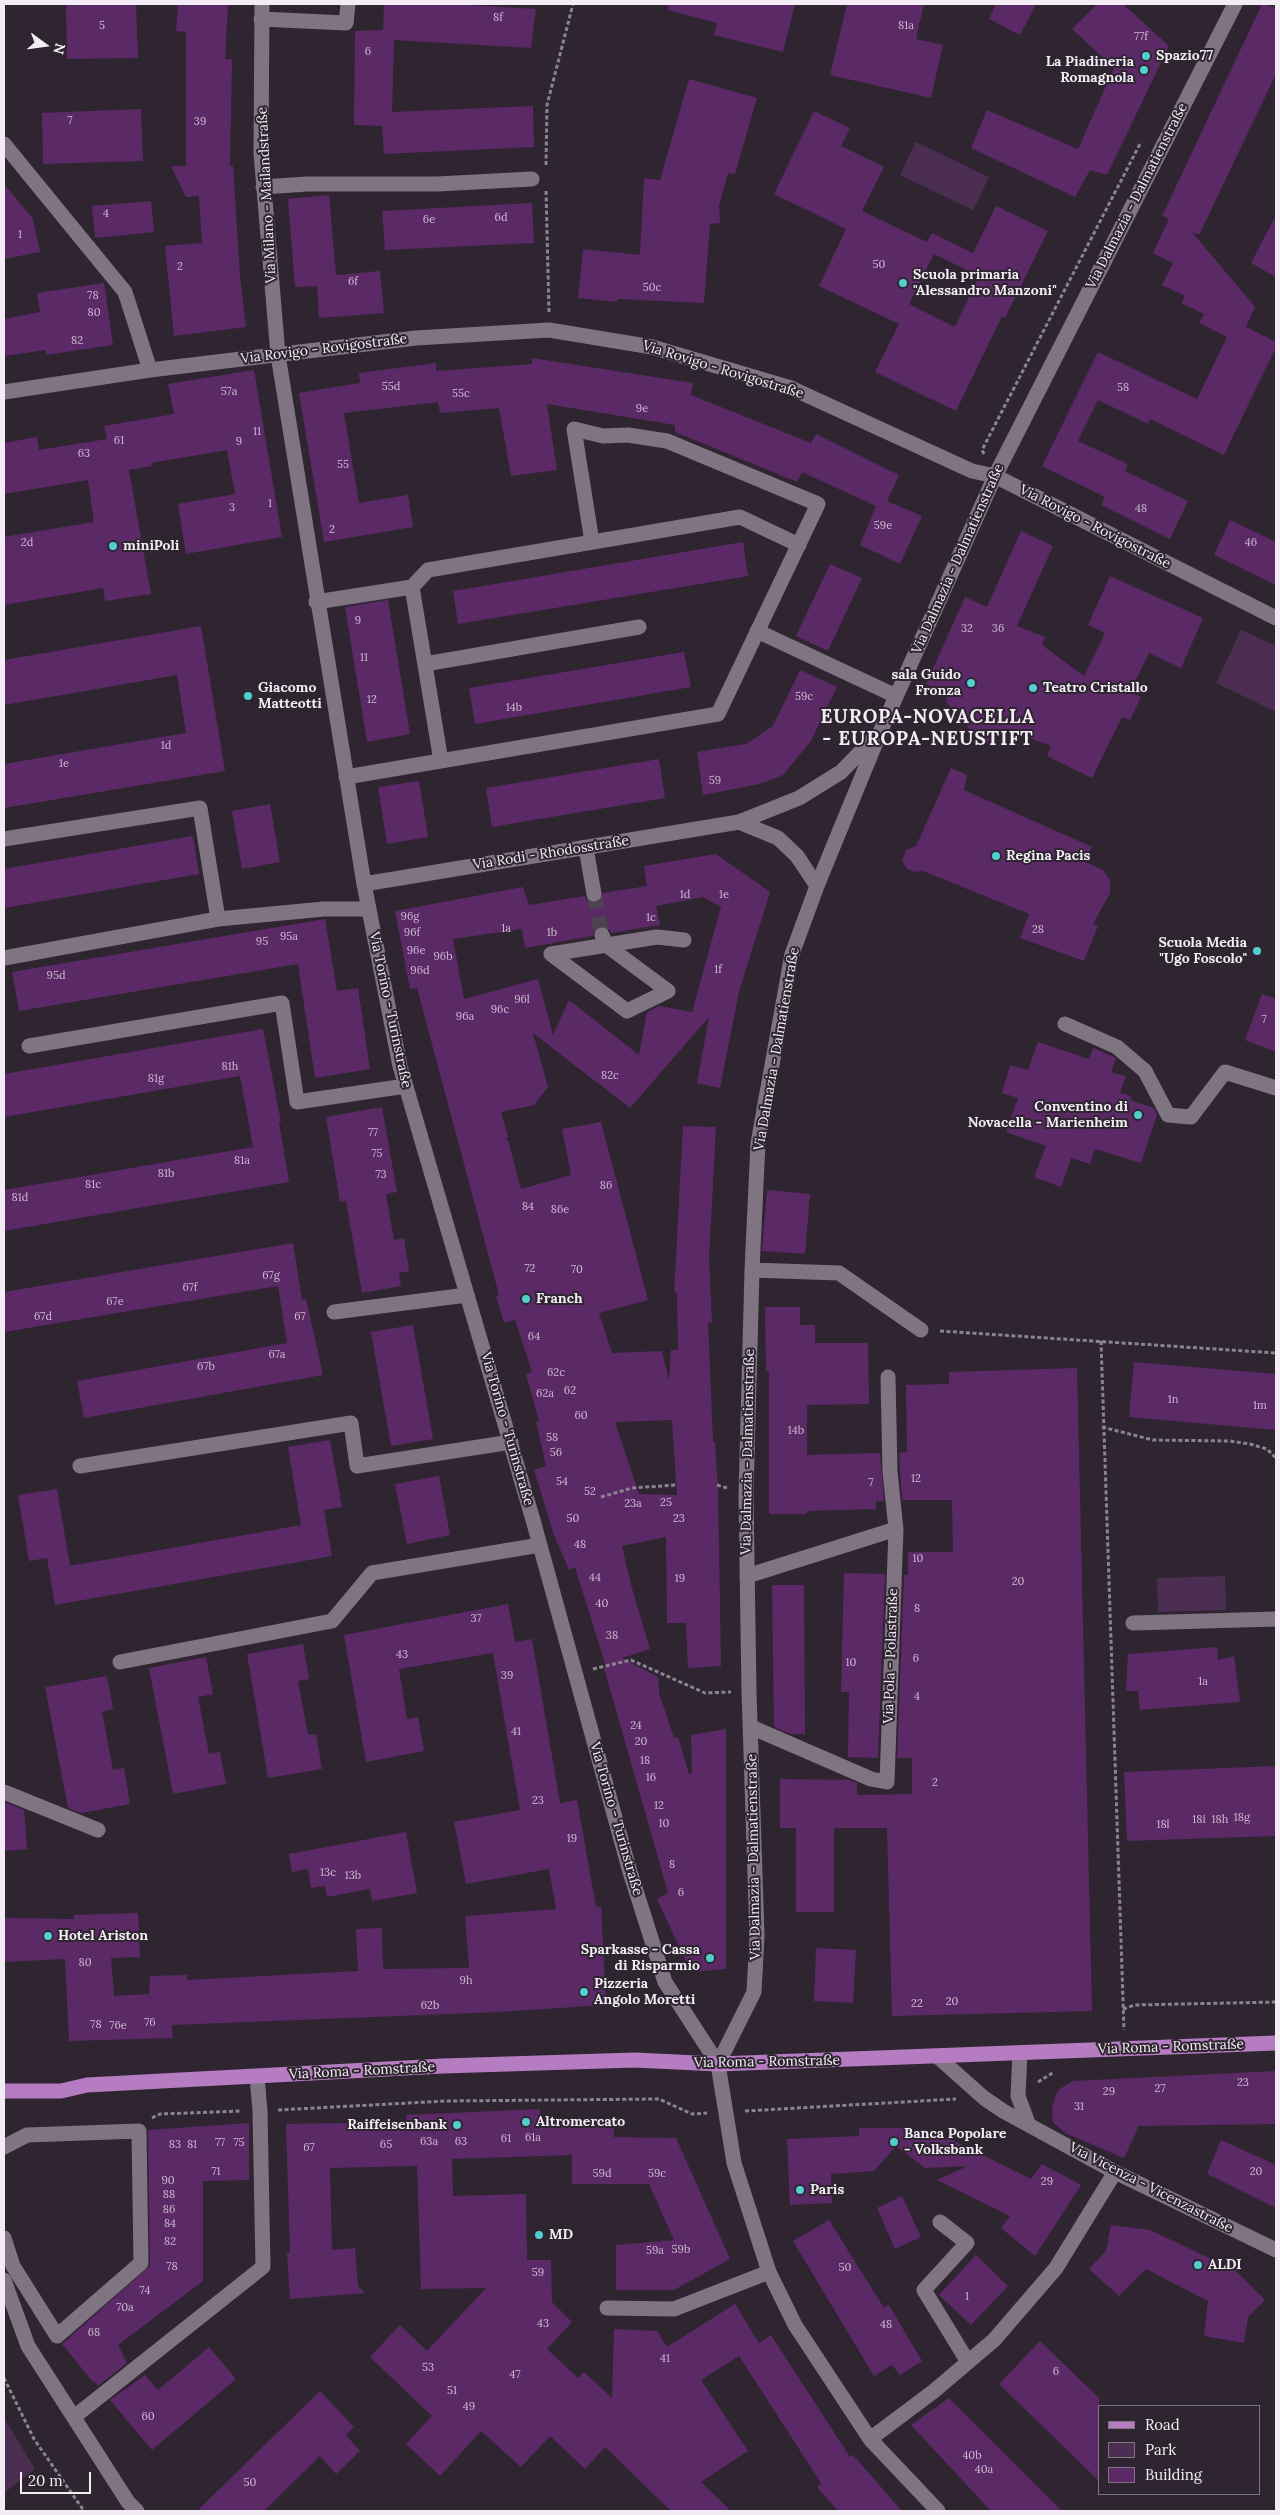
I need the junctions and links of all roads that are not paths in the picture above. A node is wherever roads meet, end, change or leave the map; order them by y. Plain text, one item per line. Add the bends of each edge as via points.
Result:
1 (262, 4) edge
2 (348, 4) edge
3 (1235, 4) edge
4 (261, 19) junction
5 (4, 144) edge
6 (532, 179) dead end
7 (263, 187) junction
8 (278, 355) junction
9 (150, 370) junction
10 (4, 392) edge
11 (995, 476) junction
12 (592, 542) junction
13 (799, 545) junction
14 (412, 587) junction
15 (316, 602) junction
16 (1276, 618) edge
17 (639, 628) dead end
18 (757, 631) junction
19 (425, 664) junction
20 (896, 696) junction
21 (882, 730) junction
22 (441, 761) junction
23 (346, 777) junction
24 (739, 822) junction
25 (4, 839) edge
26 (586, 848) junction
27 (364, 884) junction
28 (816, 886) junction
29 (594, 894) tunnel mouth
30 (369, 909) junction
31 (218, 920) junction
32 (604, 940) junction
33 (684, 940) dead end
34 (4, 958) edge
35 (1064, 1024) dead end
36 (29, 1046) dead end
37 (406, 1086) junction
38 (1276, 1088) edge
39 (752, 1270) junction
40 (467, 1294) junction
41 (334, 1312) dead end
42 (922, 1330) road end
43 (888, 1377) dead end
44 (511, 1442) junction
45 (80, 1466) dead end
46 (896, 1529) junction
47 (540, 1545) junction
48 (747, 1576) junction
49 (1276, 1619) edge
50 (1133, 1623) dead end
51 (120, 1662) dead end
52 (752, 1727) junction
53 (4, 1792) edge
54 (98, 1830) dead end
55 (1276, 2043) edge
56 (1020, 2053) junction
57 (938, 2057) junction
58 (718, 2064) junction
59 (257, 2077) junction
60 (4, 2092) edge
61 (1028, 2123) junction
62 (4, 2147) edge
63 (1115, 2172) junction
64 (940, 2222) dead end
65 (4, 2238) edge
66 (1276, 2250) edge
67 (769, 2272) junction
68 (4, 2280) edge
69 (30, 2294) junction
70 (13, 2304) junction
71 (608, 2308) dead end
72 (968, 2362) junction
73 (74, 2417) junction
74 (870, 2439) junction
75 (137, 2511) edge
76 (938, 2511) edge

1 - 4 street, Via Milano - Mailandstraße
2 - 4 street via 346,23
3 - 11 street, Via Dalmazia - Dalmatienstraße
4 - 7 street, Via Milano - Mailandstraße
5 - 9 street via 125,292
6 - 7 street
7 - 8 street, Via Milano - Mailandstraße
8 - 9 street, Via Rovigo - Rovigostraße
8 - 11 street, Via Rovigo - Rovigostraße via 416,338 549,330 652,347 791,388 972,471
8 - 15 street, Via Milano - Mailandstraße
9 - 10 street, Via Rovigo - Rovigostraße
11 - 16 street, Via Rovigo - Rovigostraße
11 - 20 street, Via Dalmazia - Dalmatienstraße
12 - 13 street via 740,517
12 - 13 street via 574,429 603,436 628,435 667,441 818,504
12 - 14 street via 428,570
13 - 18 street
14 - 15 street
14 - 19 street
15 - 23 street, Via Torino - Turinstraße
17 - 19 street
18 - 20 street
18 - 22 street via 718,714
19 - 22 street
20 - 21 street, Via Dalmazia - Dalmatienstraße
21 - 24 street, Via Rodi - Rhodosstraße via 841,772 799,798
21 - 28 street, Via Dalmazia - Dalmatienstraße
22 - 23 street
23 - 27 street, Via Torino - Turinstraße
24 - 26 street, Via Rodi - Rhodosstraße
24 - 28 street via 778,838 797,856
25 - 31 street via 200,808
26 - 27 street, Via Rodi - Rhodosstraße
26 - 29 street
27 - 30 street, Via Torino - Turinstraße
28 - 39 street, Via Dalmazia - Dalmatienstraße via 792,954 758,1143
30 - 31 street via 324,909
30 - 37 street, Via Torino - Turinstraße
31 - 34 street
32 - 32 street via 637,968 668,991 627,1012 551,954
32 - 33 street via 657,936
35 - 38 street via 1117,1047 1131,1059 1145,1072 1168,1115 1191,1117 1225,1072
36 - 37 street via 282,1003 297,1102
37 - 40 street, Via Torino - Turinstraße
39 - 42 street via 839,1273
39 - 48 street, Via Dalmazia - Dalmatienstraße
40 - 41 street
40 - 44 street, Via Torino - Turinstraße
43 - 46 street, Via Pola - Polastraße via 890,1472
44 - 45 street via 357,1466 351,1423
44 - 47 street, Via Torino - Turinstraße
46 - 48 street
46 - 52 street, Via Pola - Polastraße via 887,1782 871,1779
47 - 51 street via 372,1573 332,1621
47 - 58 street, Via Torino - Turinstraße via 630,1872 665,1982
48 - 52 street, Via Dalmazia - Dalmatienstraße
49 - 50 street
52 - 58 street, Via Dalmazia - Dalmatienstraße via 757,1936 754,1992
53 - 54 street
55 - 56 main road, Via Roma - Romstraße
56 - 57 main road, Via Roma - Romstraße
56 - 61 street via 1018,2096
57 - 58 main road, Via Roma - Romstraße
57 - 61 street, Via Vicenza - Vicenzastraße via 984,2098
58 - 59 main road, Via Roma - Romstraße via 635,2060 443,2066
58 - 67 street via 734,2163
59 - 60 main road, Via Roma - Romstraße
59 - 73 street via 263,2267
61 - 63 street, Via Vicenza - Vicenzastraße
62 - 69 street via 27,2135 139,2131 141,2263 57,2336
63 - 66 street, Via Vicenza - Vicenzastraße
63 - 72 street via 1056,2268 994,2340
64 - 72 street via 967,2243 924,2290
65 - 69 street via 13,2266
67 - 71 street via 674,2309
67 - 74 street via 795,2325
68 - 70 street
69 - 70 street
70 - 73 street via 28,2346
72 - 74 street
73 - 75 street
74 - 76 street

